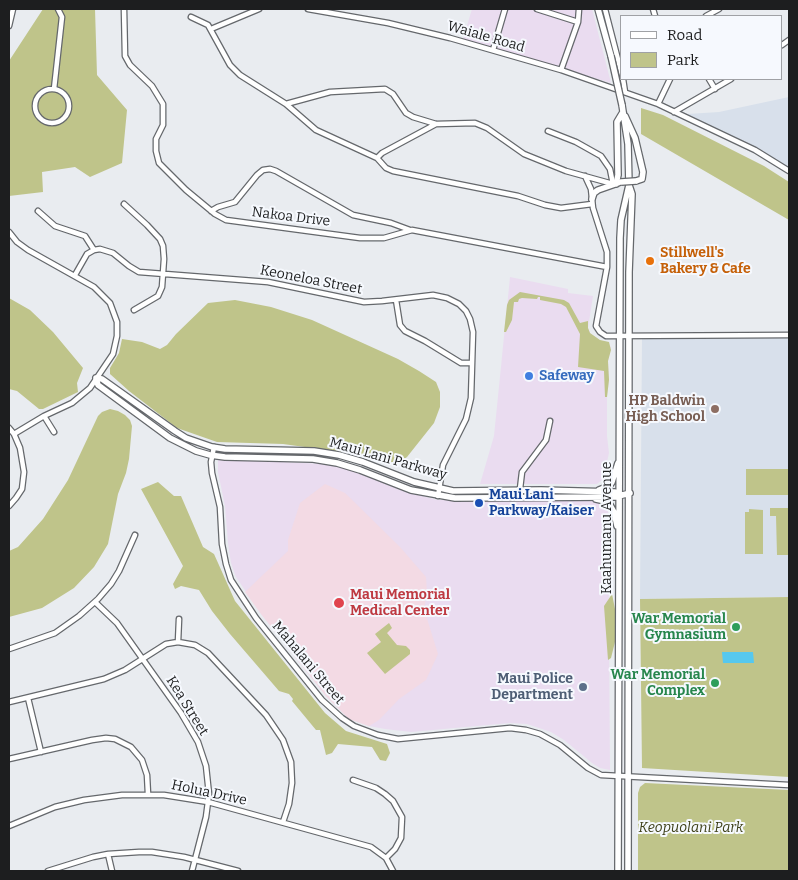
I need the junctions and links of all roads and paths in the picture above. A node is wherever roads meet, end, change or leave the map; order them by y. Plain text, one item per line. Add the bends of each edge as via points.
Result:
1 (13, 9) edge
2 (58, 9) edge
3 (124, 9) edge
4 (259, 9) edge
5 (308, 9) edge
6 (505, 9) edge
7 (537, 9) edge
8 (579, 9) edge
9 (598, 9) edge
10 (606, 9) edge
11 (720, 9) edge
12 (321, 10) edge
13 (708, 15) edge
14 (191, 17) dead end
15 (578, 22) junction
16 (9, 26) edge
17 (212, 29) junction
18 (493, 50) junction
19 (620, 58) edge
20 (561, 70) junction
21 (623, 80) edge
22 (670, 80) edge
23 (710, 80) edge
24 (730, 80) edge
25 (54, 89) junction
26 (716, 89) junction
27 (625, 92) junction
28 (286, 104) junction
29 (658, 104) junction
30 (623, 112) junction
31 (674, 112) junction
32 (436, 124) junction
33 (548, 131) dead end
34 (377, 158) junction
35 (789, 171) edge
36 (585, 176) junction
37 (617, 183) junction
38 (629, 186) junction
39 (592, 201) junction
40 (124, 204) dead end
41 (38, 211) dead end
42 (211, 211) junction
43 (412, 230) junction
44 (9, 232) edge
45 (620, 238) junction
46 (94, 250) junction
47 (630, 250) junction
48 (620, 258) junction
49 (607, 267) junction
50 (164, 274) junction
51 (75, 275) junction
52 (396, 300) junction
53 (134, 310) dead end
54 (789, 335) edge
55 (620, 336) junction
56 (630, 336) junction
57 (472, 363) junction
58 (96, 378) junction
59 (44, 416) junction
60 (550, 421) dead end
61 (9, 428) edge
62 (54, 432) dead end
63 (14, 434) junction
64 (214, 447) junction
65 (620, 454) junction
66 (212, 455) junction
67 (439, 488) junction
68 (596, 491) junction
69 (630, 493) junction
70 (520, 494) junction
71 (620, 494) junction
72 (438, 496) junction
73 (589, 497) junction
74 (9, 506) edge
75 (135, 535) dead end
76 (620, 539) junction
77 (95, 602) junction
78 (179, 619) dead end
79 (178, 642) junction
80 (9, 649) edge
81 (142, 659) junction
82 (28, 698) junction
83 (9, 702) edge
84 (41, 752) junction
85 (9, 759) edge
86 (618, 776) junction
87 (628, 776) junction
88 (352, 780) dead end
89 (789, 785) edge
90 (148, 794) junction
91 (208, 802) junction
92 (283, 822) junction
93 (9, 826) edge
94 (108, 854) junction
95 (386, 858) junction
96 (195, 860) junction
97 (48, 871) edge
98 (112, 871) edge
99 (192, 871) edge
100 (238, 871) edge
101 (393, 871) edge
102 (618, 871) edge
103 (628, 871) edge

1 - 16 street
2 - 25 street via 62,17
3 - 42 street, Nakoa Drive via 125,56 152,86 163,104 162,125 156,139 157,158 173,178
4 - 17 street
5 - 12 street, Waiale Road
6 - 18 street
7 - 15 street
8 - 15 street
9 - 30 main road, Kaahumanu Avenue, bridge
10 - 19 street
11 - 13 street
12 - 18 street, Waiale Road via 414,29
14 - 17 street
15 - 20 street
17 - 28 street via 215,40 234,69
18 - 20 street, Waiale Road
20 - 27 street, Waiale Road
21 - 27 street
22 - 29 street
23 - 26 street
24 - 26 street
25 - 25 street via 41,93 35,104 39,117 50,123 63,120 69,108 65,95
26 - 31 street
27 - 29 street, Waiale Road
28 - 32 street via 330,92 385,88 406,113
28 - 34 street via 316,130
29 - 31 street, Waiale Road
30 - 37 main road via 617,122
30 - 37 main road, bridge via 635,138 643,175 637,181
30 - 38 main road, Kaahumanu Avenue
31 - 35 street, Waiale Road via 755,150
32 - 34 street
32 - 36 street via 475,123 524,154
33 - 37 street via 601,156
34 - 39 street via 386,168 398,172 518,196 545,205 566,208
36 - 37 street
36 - 39 street
37 - 39 main road via 598,190
38 - 45 main road, Kaahumanu Avenue
38 - 47 main road, Kaahumanu Avenue via 632,194
39 - 49 street via 605,246
40 - 50 street via 160,239
41 - 46 street via 55,226 85,236
42 - 43 street, Nakoa Drive via 226,220 360,238 384,238
42 - 43 street via 235,202 257,175 270,169 353,215
43 - 49 street, Nakoa Drive
44 - 51 street via 28,250
45 - 47 main road
45 - 48 main road, Kaahumanu Avenue
46 - 50 street, Keoneloa Street via 107,250 139,272
46 - 51 street via 87,254
47 - 48 main road
47 - 56 main road, Kaahumanu Avenue
48 - 55 main road, Kaahumanu Avenue
49 - 55 street via 596,326 604,335
50 - 52 street, Keoneloa Street via 268,282 364,302
50 - 53 street via 158,296
51 - 58 street via 105,296 117,322 113,354
52 - 57 street via 400,325 405,331 461,363
52 - 57 street, Keoneloa Street via 433,295 459,304 466,310 473,332
54 - 56 street
55 - 56 street
55 - 65 main road, Kaahumanu Avenue
56 - 69 main road, Kaahumanu Avenue
57 - 67 street, Keoneloa Street via 471,398 466,419 443,465
58 - 59 street via 82,396
58 - 64 main road, Maui Lani Parkway via 180,434
58 - 66 main road, Maui Lani Parkway via 98,385 170,438
59 - 62 street
59 - 63 street
60 - 70 street via 546,440 522,472
61 - 63 street
63 - 74 street via 22,455 24,477 19,494
64 - 66 street, Mahalani Street
64 - 67 main road, Maui Lani Parkway via 339,455
65 - 68 main road via 612,482
65 - 71 main road, Kaahumanu Avenue
66 - 72 main road, Maui Lani Parkway via 337,463 411,490
66 - 86 street, Mahalani Street via 222,544 231,580 304,678 342,718 367,732 398,739 510,728 526,730 560,745 598,774
67 - 70 main road, Maui Lani Parkway
67 - 72 street, Keoneloa Street
68 - 70 main road, Maui Lani Parkway
68 - 71 main road, Maui Lani Parkway
69 - 71 main road, Maui Lani Parkway
69 - 87 main road, Kaahumanu Avenue
70 - 72 main road, Maui Lani Parkway
70 - 73 main road, Maui Lani Parkway
71 - 73 main road, Maui Lani Parkway via 615,497
71 - 76 main road, Kaahumanu Avenue
73 - 76 main road via 610,505
75 - 77 street via 118,573
76 - 86 main road, Kaahumanu Avenue
77 - 80 street via 55,632
77 - 81 street, Kea Street via 117,623
78 - 79 street
79 - 81 street via 166,644
79 - 92 street via 195,645 208,653 266,715 284,740 291,762 292,783
81 - 82 street via 104,679
81 - 91 street, Kea Street via 198,742 208,778
82 - 83 street
82 - 84 street
84 - 85 street
84 - 90 street via 99,739 120,741 131,746 145,766
86 - 87 street, Mahalani Street
86 - 102 main road, Kaahumanu Avenue
87 - 89 street, Mahalani Street
87 - 103 main road, Kaahumanu Avenue
88 - 95 street via 384,794 393,801 402,817 402,838
90 - 91 street, Holua Drive
90 - 93 street, Holua Drive via 84,800 55,807
91 - 92 street, Holua Drive
91 - 96 street, Kea Street
92 - 95 street, Holua Drive via 372,848
94 - 96 street via 152,852
94 - 97 street
94 - 98 street
95 - 101 street
96 - 99 street, Kea Street
96 - 100 street

